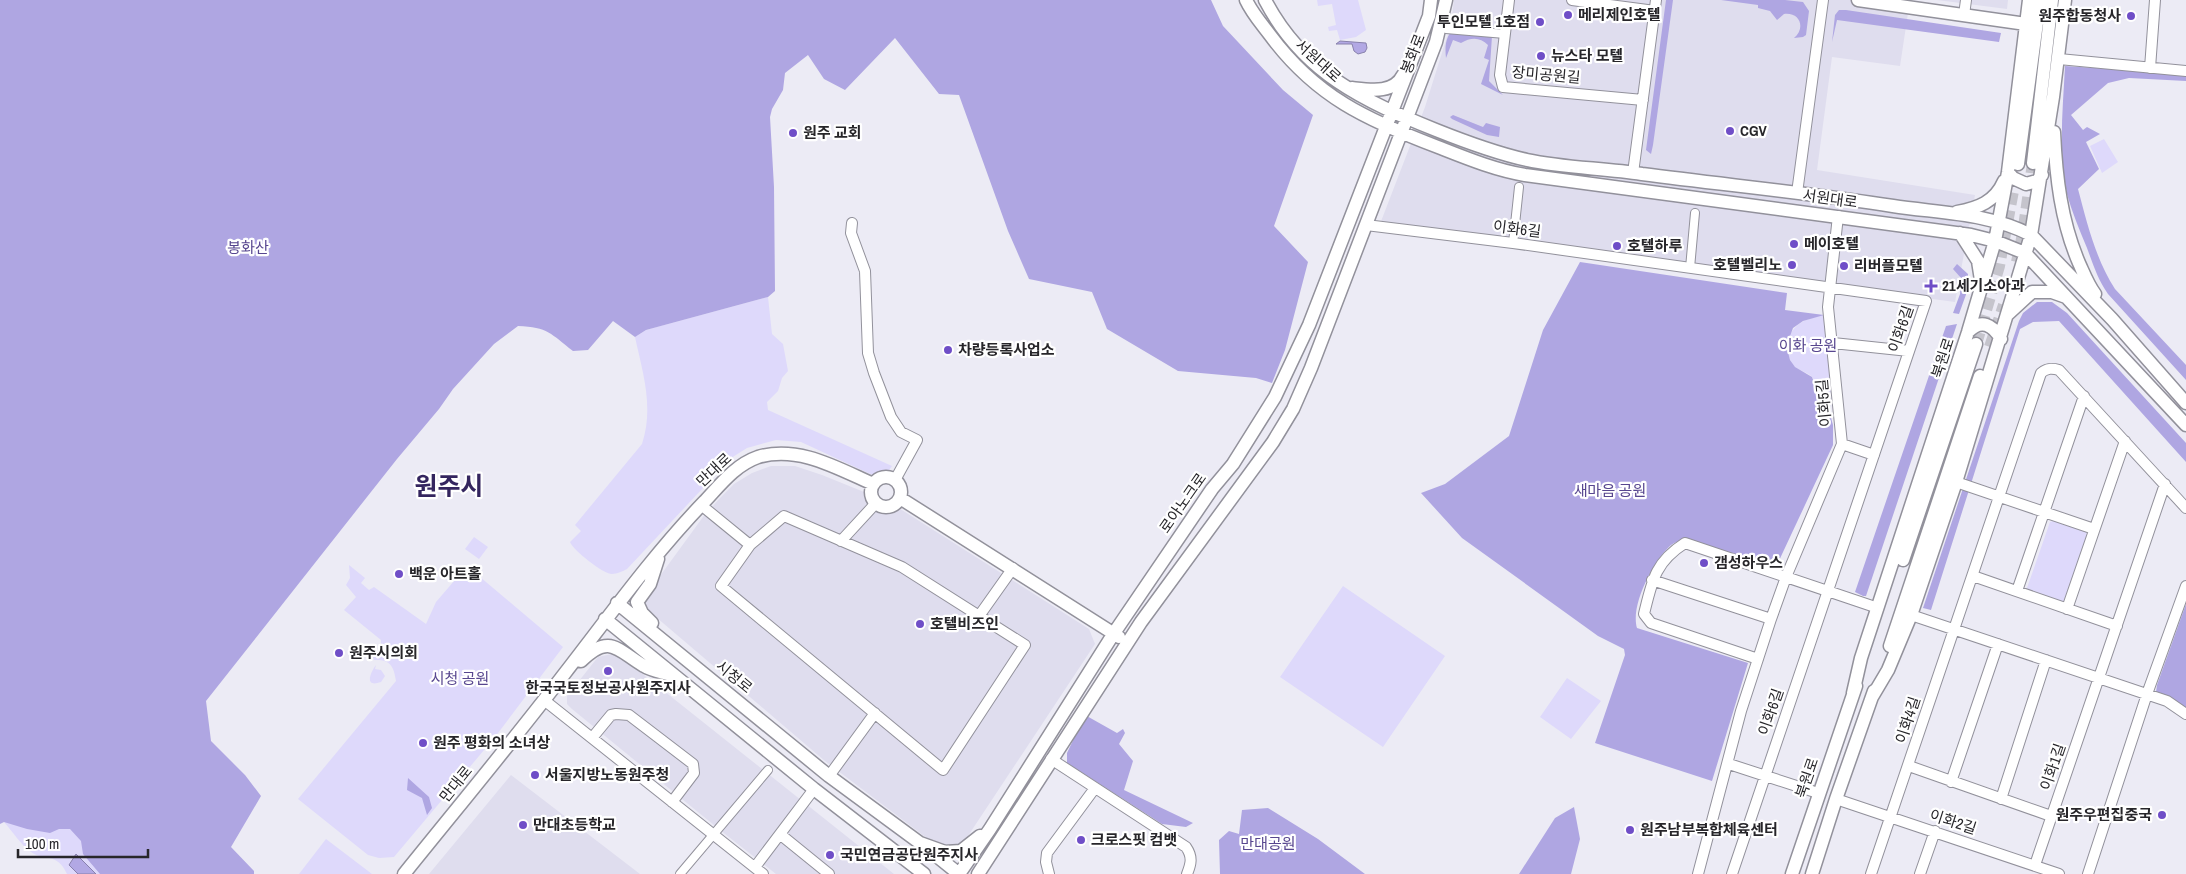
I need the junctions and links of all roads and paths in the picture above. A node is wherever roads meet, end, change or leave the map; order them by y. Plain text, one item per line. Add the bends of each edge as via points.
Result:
1 (1246, 0) edge
2 (1265, 0) edge
3 (1431, 0) edge
4 (1446, 0) edge
5 (1509, 0) edge
6 (1572, 0) edge
7 (1656, 0) edge
8 (1823, 0) edge
9 (1858, 0) edge
10 (1966, 0) edge
11 (2030, 0) edge
12 (2040, 0) edge
13 (2052, 0) edge
14 (2065, 0) edge
15 (2155, 0) edge
16 (1655, 11) junction
17 (1964, 15) junction
18 (2026, 24) junction
19 (1446, 29) dead end
20 (1504, 34) junction
21 (1411, 59) junction
22 (2059, 59) junction
23 (2150, 68) junction
24 (2186, 71) edge
25 (1343, 86) junction
26 (2054, 97) junction
27 (1643, 100) junction
28 (1392, 111) junction
29 (1406, 117) junction
30 (1386, 127) junction
31 (1400, 133) junction
32 (2034, 163) tunnel mouth
33 (2013, 168) junction
34 (1633, 172) junction
35 (2042, 175) junction
36 (1519, 187) dead end
37 (1797, 193) junction
38 (1794, 210) junction
39 (1694, 213) dead end
40 (1948, 213) junction
41 (1838, 216) junction
42 (852, 223) dead end
43 (1999, 223) junction
44 (1366, 225) junction
45 (1960, 233) junction
46 (2031, 235) junction
47 (1995, 241) junction
48 (1513, 243) junction
49 (2025, 253) junction
50 (1690, 268) junction
51 (1829, 288) junction
52 (1978, 297) junction
53 (2068, 298) junction
54 (2007, 315) junction
55 (2112, 319) junction
56 (1309, 325) junction
57 (1326, 330) junction
58 (1968, 332) junction
59 (2001, 339) junction
60 (1833, 343) junction
61 (1976, 344) tunnel mouth
62 (1990, 348) tunnel mouth
63 (1909, 351) junction
64 (2084, 396) junction
65 (2186, 403) edge
66 (2186, 425) edge
67 (2125, 441) junction
68 (1842, 444) junction
69 (1874, 455) junction
70 (895, 480) junction
71 (1956, 482) junction
72 (874, 484) junction
73 (2165, 484) junction
74 (2000, 497) junction
75 (900, 498) junction
76 (876, 502) junction
77 (701, 505) junction
78 (2186, 508) edge
79 (2045, 513) junction
80 (2094, 529) junction
81 (841, 541) junction
82 (750, 544) junction
83 (660, 552) junction
84 (1013, 568) junction
85 (1973, 576) junction
86 (1786, 577) junction
87 (1652, 580) junction
88 (2186, 586) edge
89 (1828, 591) junction
90 (2017, 592) junction
91 (617, 603) junction
92 (1878, 608) junction
93 (2067, 609) junction
94 (1911, 615) junction
95 (979, 616) junction
96 (605, 619) junction
97 (1770, 619) junction
98 (2117, 626) junction
99 (1954, 630) junction
100 (1114, 633) junction
101 (1127, 642) junction
102 (1998, 644) junction
103 (684, 658) junction
104 (1758, 659) junction
105 (2046, 660) junction
106 (566, 672) junction
107 (675, 676) junction
108 (2099, 678) junction
109 (1854, 693) junction
110 (2147, 694) junction
111 (1872, 697) junction
112 (544, 700) junction
113 (875, 714) junction
114 (2186, 714) edge
115 (592, 738) junction
116 (1051, 759) junction
117 (1728, 764) junction
118 (1908, 766) junction
119 (768, 770) dead end
120 (829, 776) junction
121 (1765, 776) junction
122 (1951, 782) junction
123 (1095, 788) junction
124 (814, 789) junction
125 (1818, 793) junction
126 (1836, 799) junction
127 (2001, 799) junction
128 (672, 802) junction
129 (2051, 816) junction
130 (1891, 817) junction
131 (990, 829) junction
132 (1935, 831) junction
133 (714, 835) junction
134 (780, 835) junction
135 (1001, 837) junction
136 (920, 843) junction
137 (2034, 865) junction
138 (759, 871) edge
139 (919, 872) edge
140 (404, 874) edge
141 (680, 874) edge
142 (829, 874) edge
143 (959, 874) edge
144 (978, 874) edge
145 (989, 874) edge
146 (1049, 874) edge
147 (1187, 874) edge
148 (1698, 874) edge
149 (1732, 874) edge
150 (1792, 874) edge
151 (1812, 874) edge
152 (1871, 874) edge
153 (1920, 874) edge
154 (2059, 874) edge
155 (2088, 874) edge

1 - 30 street, 서원대로 via 1289,60 1329,94
2 - 25 street, 서원대로 via 1317,67
3 - 21 street, 봉화로 via 1429,16
4 - 29 street, 봉화로 via 1436,42
5 - 20 street, 장미공원길
6 - 16 street
7 - 16 street
8 - 37 street
9 - 17 street
10 - 17 street
11 - 18 street, 북원로
12 - 33 street, 북원로
13 - 32 street
14 - 22 street
15 - 23 street
16 - 27 street
17 - 18 street
18 - 33 street, 북원로
19 - 20 street
20 - 27 street, 장미공원길 via 1500,75 1503,87
21 - 25 street via 1394,86 1375,90
21 - 28 street, 봉화로
22 - 23 street
22 - 26 street
23 - 24 street
25 - 28 street, 서원대로
26 - 35 street
26 - 55 street via 2055,155 2065,224 2090,288
27 - 34 street
28 - 29 street, 서원대로
28 - 30 street, 봉화로
29 - 31 street, 봉화로
29 - 34 street, 서원대로 via 1502,154
30 - 31 street, 서원대로
30 - 56 street, 로아노크로
31 - 38 street, 서원대로 via 1511,173
31 - 44 street
33 - 35 street via 2013,178 2026,184 2037,181
33 - 40 street via 1999,192 1989,201 1976,208
33 - 43 street, 북원로
34 - 37 street, 서원대로
35 - 46 street
36 - 48 street
37 - 38 street
37 - 40 street, 서원대로
38 - 41 street, 서원대로
39 - 50 street
40 - 43 street, 서원대로
41 - 45 street, 서원대로
41 - 51 street, 이화5길
42 - 70 street via 851,233 865,271 868,353 891,417 901,432 916,440
43 - 46 street, 서원대로
43 - 47 street, 북원로
44 - 48 street, 이화6길
44 - 57 street
45 - 47 street, 서원대로
45 - 52 street via 1978,261
46 - 49 street
46 - 55 street, 서원대로
47 - 49 street, 서원대로
47 - 52 street, 북원로
48 - 50 street, 이화6길
49 - 53 street, 서원대로
49 - 54 street
50 - 51 street, 이화6길
51 - 60 street, 이화5길
51 - 63 street, 이화6길 via 1926,300
52 - 58 street, 북원로
53 - 54 street via 2052,292 2032,292
53 - 66 street, 서원대로
54 - 59 street
55 - 65 street, 서원대로
56 - 57 street
56 - 100 street, 로아노크로 via 1276,397 1256,429
57 - 101 street via 1293,409 1273,442
58 - 59 street via 1975,326 1985,325 1995,329
58 - 92 street, 북원로
59 - 71 street
60 - 63 street
60 - 68 street, 이화5길
61 - 109 street, 북원로 via 1868,662
62 - 111 street
63 - 69 street, 이화6길
64 - 67 street, 이화4길
64 - 74 street, 이화4길 via 2059,370 2053,368 2041,373
64 - 79 street
67 - 73 street, 이화4길
67 - 80 street
68 - 69 street
68 - 86 street, 이화5길
69 - 89 street, 이화6길
70 - 72 street via 884,476
70 - 75 street via 900,485
71 - 74 street
71 - 94 street
72 - 76 street via 871,491
72 - 77 street, 만대로 via 820,460 775,453 740,465
73 - 78 street, 이화4길
73 - 98 street
74 - 79 street
74 - 85 street, 이화4길
75 - 76 street via 887,507
75 - 84 street
76 - 81 street
77 - 82 street
77 - 83 street, 만대로
79 - 80 street
79 - 90 street
80 - 93 street
81 - 82 street via 784,516
81 - 95 street via 902,567
82 - 113 street via 721,586
83 - 91 street, 만대로
83 - 103 street via 650,584 639,597 638,606
84 - 95 street
84 - 100 street
85 - 90 street
85 - 99 street, 이화4길
86 - 87 street via 1685,543 1662,562
86 - 89 street
86 - 97 street, 이화5길
87 - 97 street
87 - 104 street via 1644,614 1651,623
88 - 110 street
89 - 92 street
89 - 121 street, 이화6길
90 - 93 street
91 - 96 street, 만대로
91 - 103 street, 시청로
92 - 109 street, 북원로 via 1861,658
93 - 98 street
94 - 99 street
94 - 111 street via 1888,670
95 - 113 street via 1025,645 943,770
96 - 106 street, 만대로
96 - 107 street
97 - 104 street, 이화5길
98 - 108 street
99 - 102 street
99 - 118 street, 이화4길
100 - 101 street
100 - 131 street, 로아노크로
101 - 116 street
102 - 105 street
102 - 122 street
103 - 120 street, 시청로
104 - 117 street, 이화5길
105 - 108 street
105 - 127 street
106 - 107 street via 591,650 608,646 618,648 646,668
106 - 112 street, 만대로
107 - 124 street
108 - 110 street
108 - 129 street, 이화1길
109 - 125 street, 북원로
110 - 114 street via 2167,701
110 - 155 street
111 - 126 street
112 - 115 street
112 - 140 street, 만대로
113 - 120 street
115 - 128 street
115 - 128 street via 611,716 629,715 692,764 694,773
116 - 123 street
116 - 135 street
117 - 121 street
117 - 148 street, 이화5길
118 - 122 street
118 - 130 street, 이화4길
119 - 133 street
120 - 136 street, 시청로
121 - 125 street
121 - 149 street, 이화6길
122 - 127 street
123 - 146 street via 1047,853
123 - 147 street via 1186,847 1191,860
124 - 134 street
124 - 139 street
125 - 126 street
125 - 150 street, 북원로
126 - 130 street, 이화2길
126 - 151 street
127 - 129 street
128 - 133 street
129 - 137 street, 이화1길
130 - 132 street, 이화2길
130 - 152 street, 이화4길
131 - 136 street via 961,851 945,852
131 - 143 street, 로아노크로
132 - 137 street, 이화2길
132 - 153 street
133 - 138 street
133 - 141 street
134 - 138 street
134 - 142 street
135 - 144 street
135 - 145 street
136 - 143 street
137 - 154 street, 이화2길

